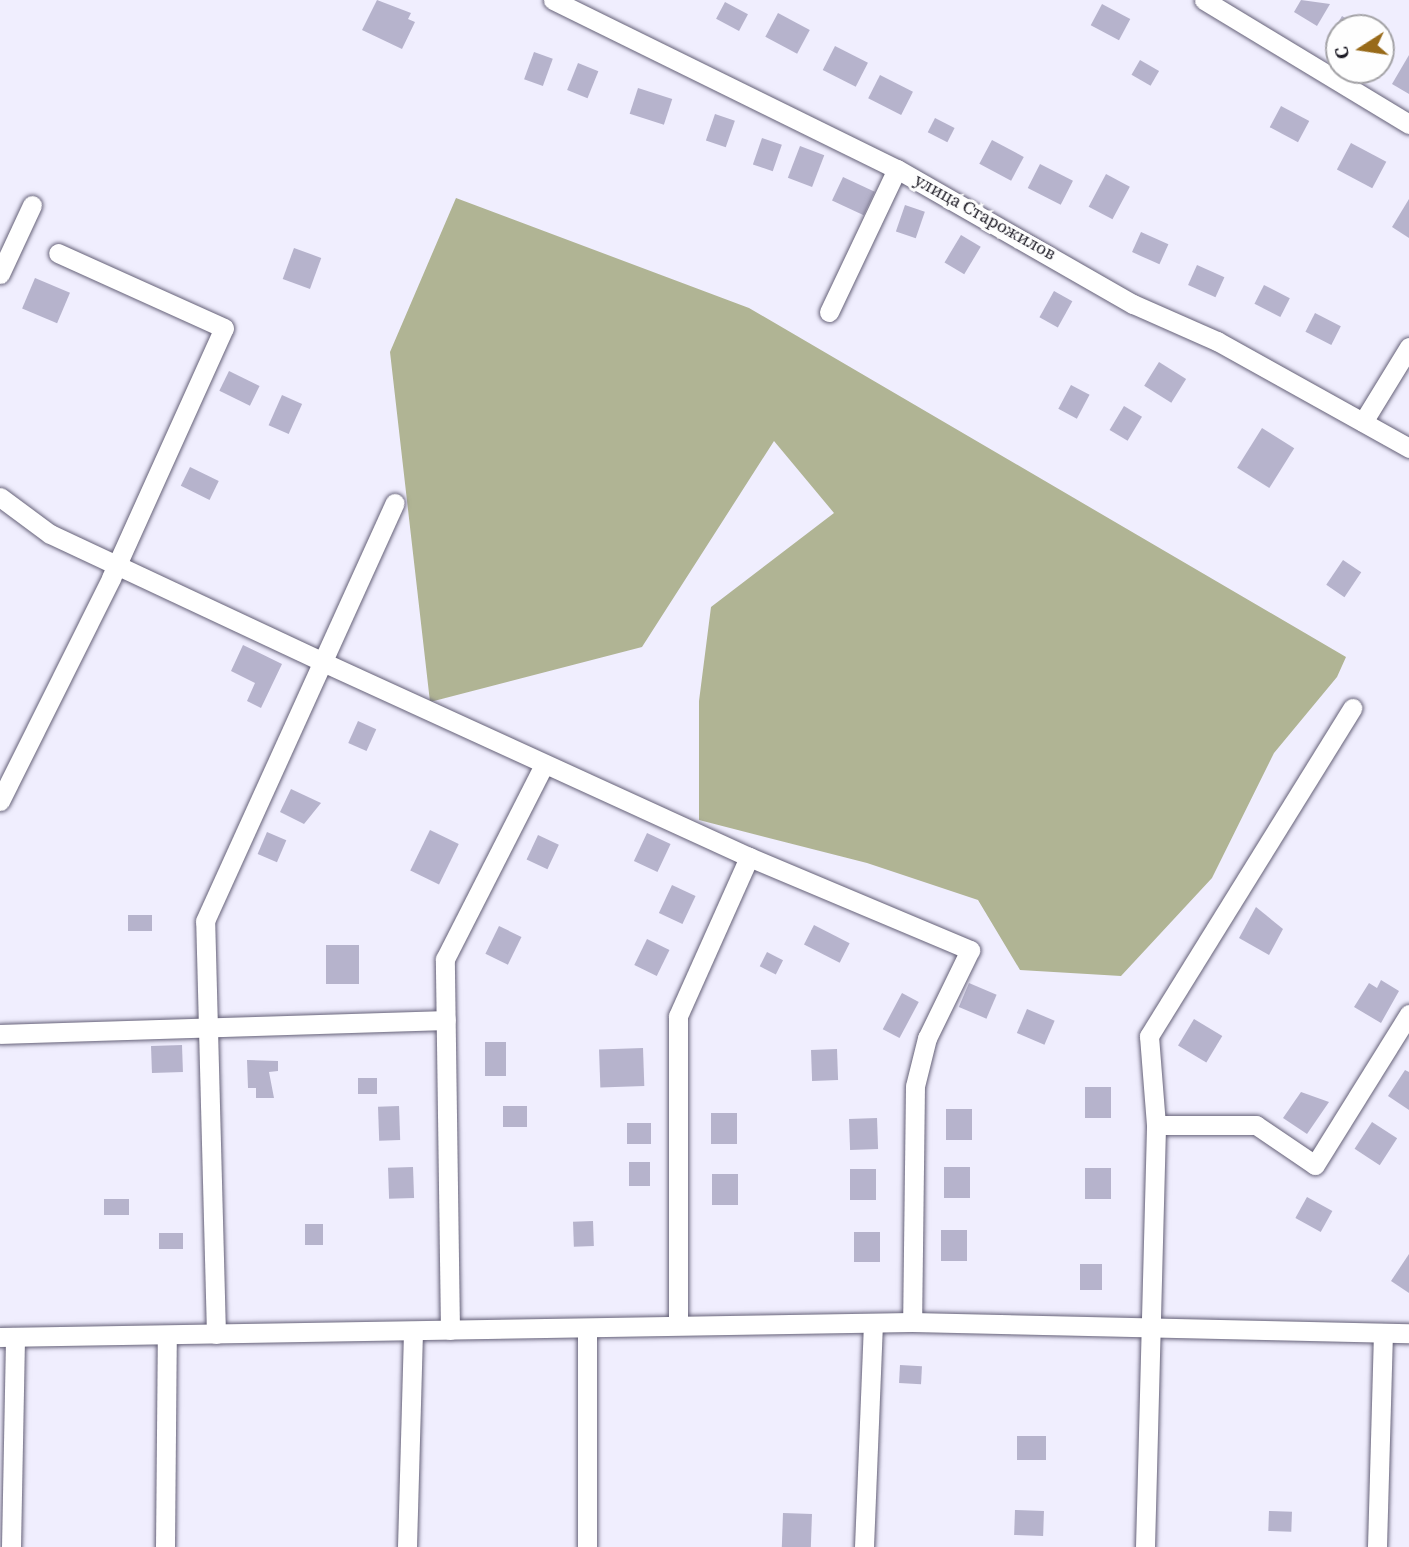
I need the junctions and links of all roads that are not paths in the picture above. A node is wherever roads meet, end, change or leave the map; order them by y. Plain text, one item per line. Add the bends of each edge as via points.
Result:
1 (553, 0) edge
2 (1204, 0) edge
3 (1409, 124) edge
4 (897, 169) junction
5 (32, 205) dead end
6 (58, 253) dead end
7 (0, 274) edge
8 (829, 312) dead end
9 (1409, 347) edge
10 (1363, 422) junction
11 (1409, 448) edge
12 (0, 497) edge
13 (395, 503) dead end
14 (119, 562) junction
15 (323, 662) junction
16 (1352, 708) dead end
17 (544, 765) junction
18 (0, 801) edge
19 (748, 857) junction
20 (1409, 1014) edge
21 (446, 1020) junction
22 (208, 1025) junction
23 (0, 1034) edge
24 (1156, 1125) junction
25 (912, 1322) junction
26 (678, 1323) junction
27 (873, 1324) junction
28 (587, 1328) junction
29 (1147, 1329) junction
30 (450, 1330) junction
31 (412, 1331) junction
32 (1383, 1333) junction
33 (1409, 1333) edge
34 (216, 1334) junction
35 (167, 1335) junction
36 (8, 1337) edge
37 (11, 1547) edge
38 (165, 1547) edge
39 (407, 1547) edge
40 (587, 1547) edge
41 (864, 1547) edge
42 (1145, 1547) edge
43 (1377, 1547) edge

1 - 4 street, улица Старожилов
2 - 3 street
4 - 8 street
4 - 10 street, улица Старожилов via 1133,303 1217,341
5 - 7 street
6 - 14 street via 224,328
9 - 10 street
10 - 11 street, улица Старожилов
12 - 14 street via 50,534
13 - 15 street
14 - 15 street
14 - 18 street
15 - 17 street
15 - 22 street via 205,921
16 - 24 street via 1149,1036
17 - 19 street
17 - 21 street via 445,959
19 - 25 street via 970,950 928,1038 915,1086
19 - 26 street via 678,1016
20 - 24 street via 1315,1165 1256,1125
21 - 22 street
21 - 30 street
22 - 23 street
22 - 34 street
24 - 29 street
25 - 27 street
25 - 29 street
26 - 27 street
26 - 28 street
27 - 41 street
28 - 30 street
28 - 40 street
29 - 32 street
29 - 42 street
30 - 31 street
31 - 34 street
31 - 39 street
32 - 33 street
32 - 43 street
34 - 35 street
35 - 36 street
35 - 38 street
36 - 37 street

